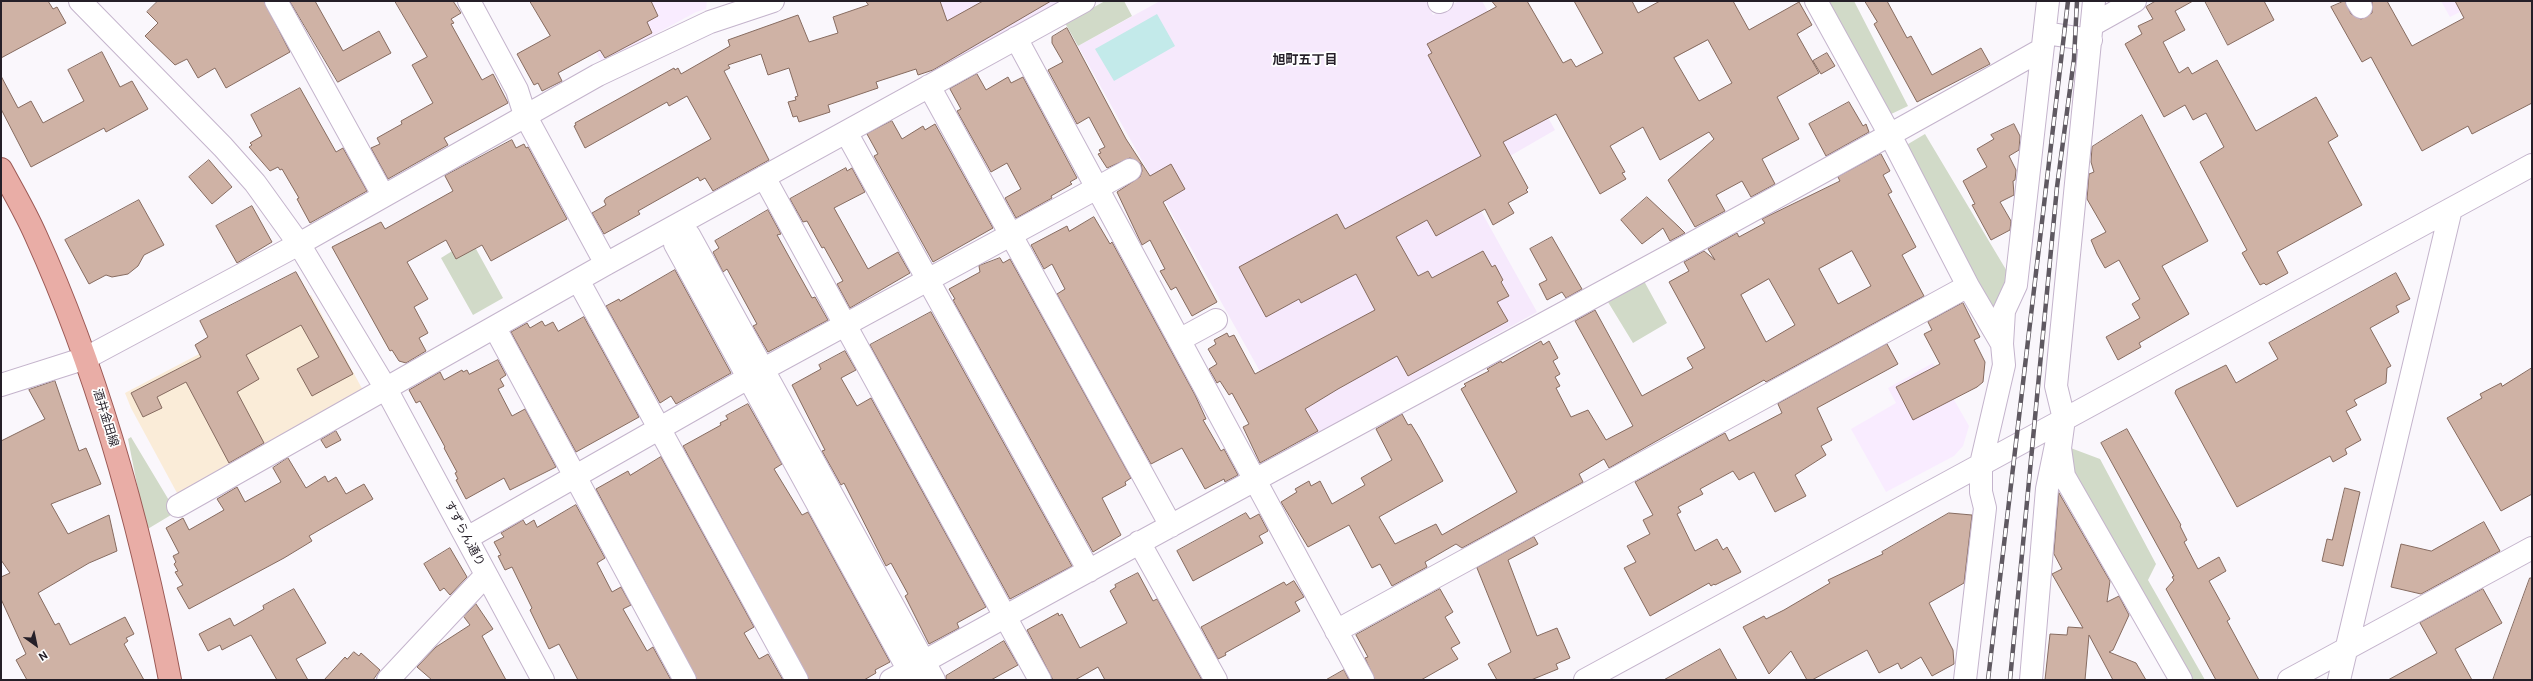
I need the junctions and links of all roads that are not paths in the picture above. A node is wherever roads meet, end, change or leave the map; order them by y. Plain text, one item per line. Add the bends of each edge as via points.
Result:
1 (80, 1) edge
2 (276, 1) edge
3 (469, 1) edge
4 (773, 1) edge
5 (1084, 1) edge
6 (1816, 1) edge
7 (2048, 1) edge
8 (2094, 1) edge
9 (2135, 1) edge
10 (2091, 32) junction
11 (1016, 38) junction
12 (2043, 42) junction
13 (929, 86) junction
14 (525, 115) junction
15 (846, 132) junction
16 (1890, 135) junction
17 (2532, 165) edge
18 (1, 169) edge
19 (1130, 170) dead end
20 (764, 177) junction
21 (1096, 187) junction
22 (383, 195) junction
23 (2451, 209) junction
24 (676, 227) junction
25 (1011, 235) junction
26 (299, 244) junction
27 (606, 264) junction
28 (578, 280) junction
29 (928, 280) junction
30 (1968, 286) junction
31 (1216, 320) dead end
32 (846, 325) junction
33 (495, 328) junction
34 (1181, 339) junction
35 (2002, 344) junction
36 (86, 358) junction
37 (756, 374) junction
38 (1, 385) edge
39 (385, 387) junction
40 (2064, 419) junction
41 (660, 428) junction
42 (1981, 464) junction
43 (574, 475) junction
44 (1255, 479) junction
45 (178, 506) dead end
46 (1171, 526) junction
47 (467, 538) junction
48 (1139, 542) junction
49 (2532, 548) edge
50 (1089, 571) junction
51 (486, 574) junction
52 (1005, 616) junction
53 (1336, 631) junction
54 (2346, 649) junction
55 (909, 673) edge
56 (1595, 677) edge
57 (170, 680) edge
58 (388, 680) edge
59 (544, 680) edge
60 (685, 680) edge
61 (797, 680) edge
62 (934, 680) edge
63 (1040, 680) edge
64 (1216, 680) edge
65 (1363, 680) edge
66 (1966, 680) edge
67 (2031, 680) edge
68 (2181, 680) edge
69 (2290, 680) edge
70 (2339, 680) edge

1 - 26 street, すずらん通り via 223,147 255,183
2 - 22 street
3 - 14 street via 517,90
4 - 14 street via 710,22 598,75
5 - 11 street
6 - 16 street
7 - 12 street
8 - 10 street
9 - 10 street
10 - 12 street
10 - 40 street via 2056,386
11 - 13 street
11 - 21 street
12 - 16 street
12 - 35 street via 2016,285 2004,311
13 - 15 street
13 - 25 street
14 - 22 street
14 - 27 street
15 - 20 street
15 - 29 street
16 - 30 street
16 - 44 street
17 - 23 street
18 - 36 main road, 酒井金田線 via 35,234
19 - 21 street
20 - 24 street
20 - 32 street
21 - 25 street
21 - 34 street
22 - 26 street
23 - 40 street
23 - 54 street
24 - 27 street
24 - 37 street via 675,244
25 - 29 street
25 - 46 street
26 - 36 street
26 - 39 street, すずらん通り
27 - 28 street
28 - 33 street
28 - 41 street
29 - 32 street
29 - 50 street
30 - 35 street
30 - 53 street
31 - 34 street
32 - 37 street
32 - 52 street
33 - 39 street
33 - 43 street
34 - 44 street
35 - 42 street via 2004,365
36 - 38 street
36 - 57 main road, 酒井金田線 via 132,510
37 - 41 street
37 - 55 street
39 - 45 street
39 - 47 street, すずらん通り
40 - 42 street
40 - 67 street via 2050,468 2047,489
40 - 68 street via 2060,448 2064,476
41 - 43 street
41 - 61 street
42 - 56 street
42 - 66 street via 1981,492 1985,508
43 - 47 street
43 - 60 street
44 - 46 street
44 - 53 street
46 - 48 street
47 - 51 street, すずらん通り
48 - 50 street
48 - 64 street
49 - 54 street
50 - 52 street
51 - 58 street
51 - 59 street, すずらん通り
52 - 55 street
52 - 63 street
53 - 65 street
54 - 69 street
54 - 70 street
55 - 62 street

